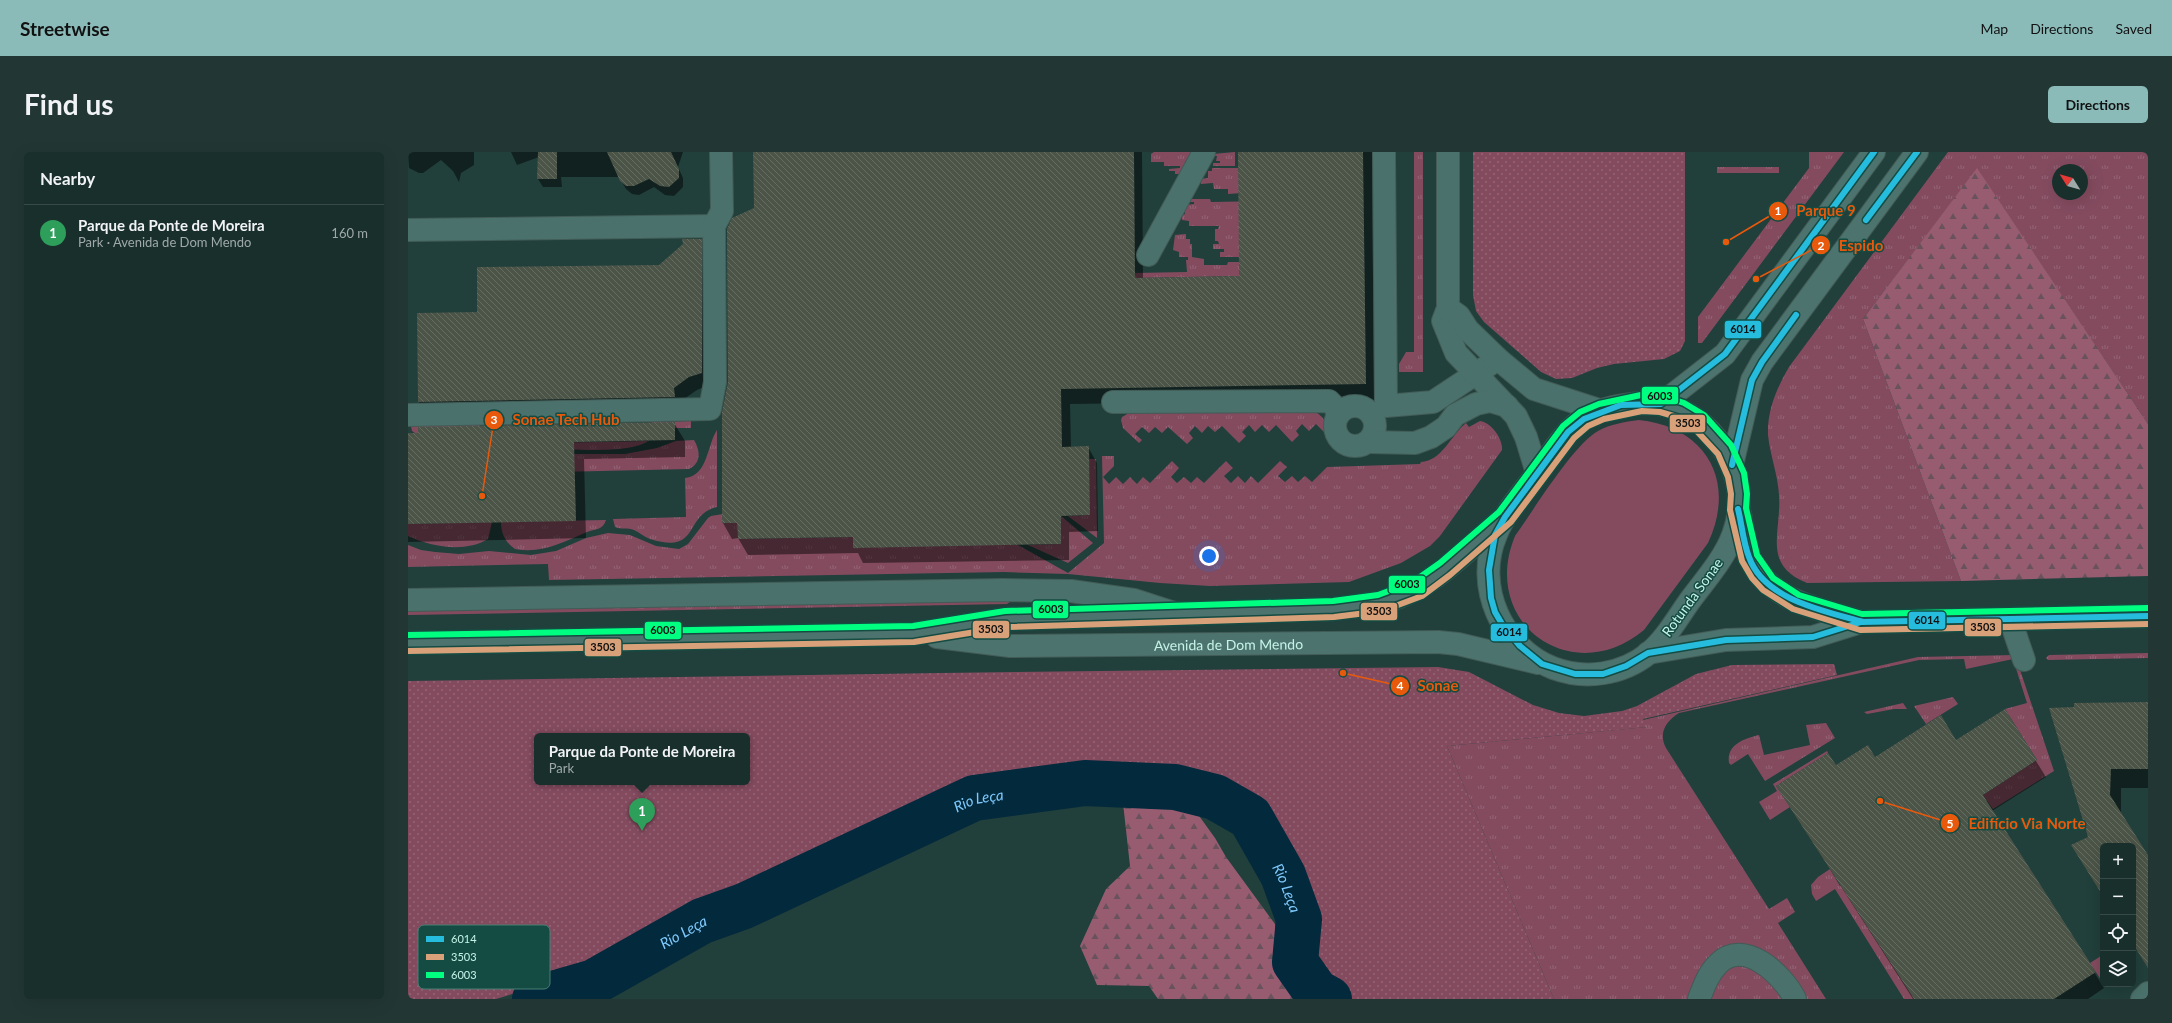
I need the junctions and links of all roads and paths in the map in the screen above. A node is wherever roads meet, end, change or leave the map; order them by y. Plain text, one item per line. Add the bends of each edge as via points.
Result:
1 (721, 152) edge
2 (1204, 152) edge
3 (1384, 152) edge
4 (1448, 152) edge
5 (1874, 152) edge
6 (1917, 152) edge
7 (714, 226) junction
8 (408, 230) edge
9 (1148, 255) dead end
10 (1448, 308) junction
11 (1498, 359) junction
12 (1475, 374) junction
13 (1113, 402) dead end
14 (1661, 404) junction
15 (1507, 406) junction
16 (1378, 409) junction
17 (1602, 411) junction
18 (1340, 412) junction
19 (408, 415) edge
20 (1368, 442) junction
21 (1732, 465) junction
22 (1537, 473) junction
23 (1738, 509) junction
24 (1505, 517) junction
25 (408, 600) edge
26 (1174, 613) junction
27 (2148, 616) edge
28 (2010, 619) junction
29 (1861, 622) junction
30 (914, 634) junction
31 (408, 644) edge
32 (1648, 653) junction
33 (2024, 660) dead end
34 (1542, 664) junction
35 (2148, 993) edge
36 (1699, 999) edge
37 (1795, 999) edge
38 (2142, 999) edge

1 - 7 lane via 722,211
2 - 9 lane
3 - 16 lane
4 - 10 lane
5 - 14 main road via 1725,354
6 - 21 main road via 1762,362 1752,380
7 - 8 lane
7 - 19 lane via 715,382 710,409
10 - 11 lane via 1459,316 1468,330
10 - 12 lane via 1443,321 1450,340 1456,353
11 - 12 lane
11 - 17 lane via 1534,389
12 - 15 lane
12 - 16 lane via 1433,402
13 - 18 lane via 1329,401
14 - 17 main road, Rotunda Sonae via 1640,403
14 - 21 main road, Rotunda Sonae via 1680,410 1706,427 1725,450
15 - 20 lane via 1490,401 1476,404 1455,415 1446,427 1431,437 1415,443
15 - 22 lane via 1516,416 1526,438
16 - 18 lane via 1359,406 1346,408
16 - 20 lane via 1374,418 1375,431
17 - 22 main road, Rotunda Sonae via 1584,419 1568,432
18 - 20 lane via 1334,425 1338,438 1349,446
21 - 23 main road, Rotunda Sonae via 1739,494
22 - 24 main road, Rotunda Sonae
23 - 29 main road via 1749,558 1758,574 1768,584 1796,602
23 - 32 main road, Rotunda Sonae via 1733,536 1719,561 1663,638
24 - 26 main road, Avenida de Dom Mendo via 1445,569 1417,589 1380,603 1334,609
24 - 34 main road, Rotunda Sonae via 1495,535 1489,562 1491,598 1495,612 1510,636
25 - 26 lane via 1071,591 1134,600
26 - 30 main road, Avenida de Dom Mendo via 1005,619
27 - 28 main road
28 - 29 main road
28 - 33 lane
29 - 32 main road via 1813,637 1726,640
30 - 31 main road, Avenida de Dom Mendo
30 - 34 main road, Avenida de Dom Mendo via 1010,646 1438,642 1458,644
32 - 34 main road, Rotunda Sonae via 1626,666 1603,674 1575,674
35 - 38 lane
36 - 37 lane via 1708,976 1719,963 1736,954 1756,959 1774,971

